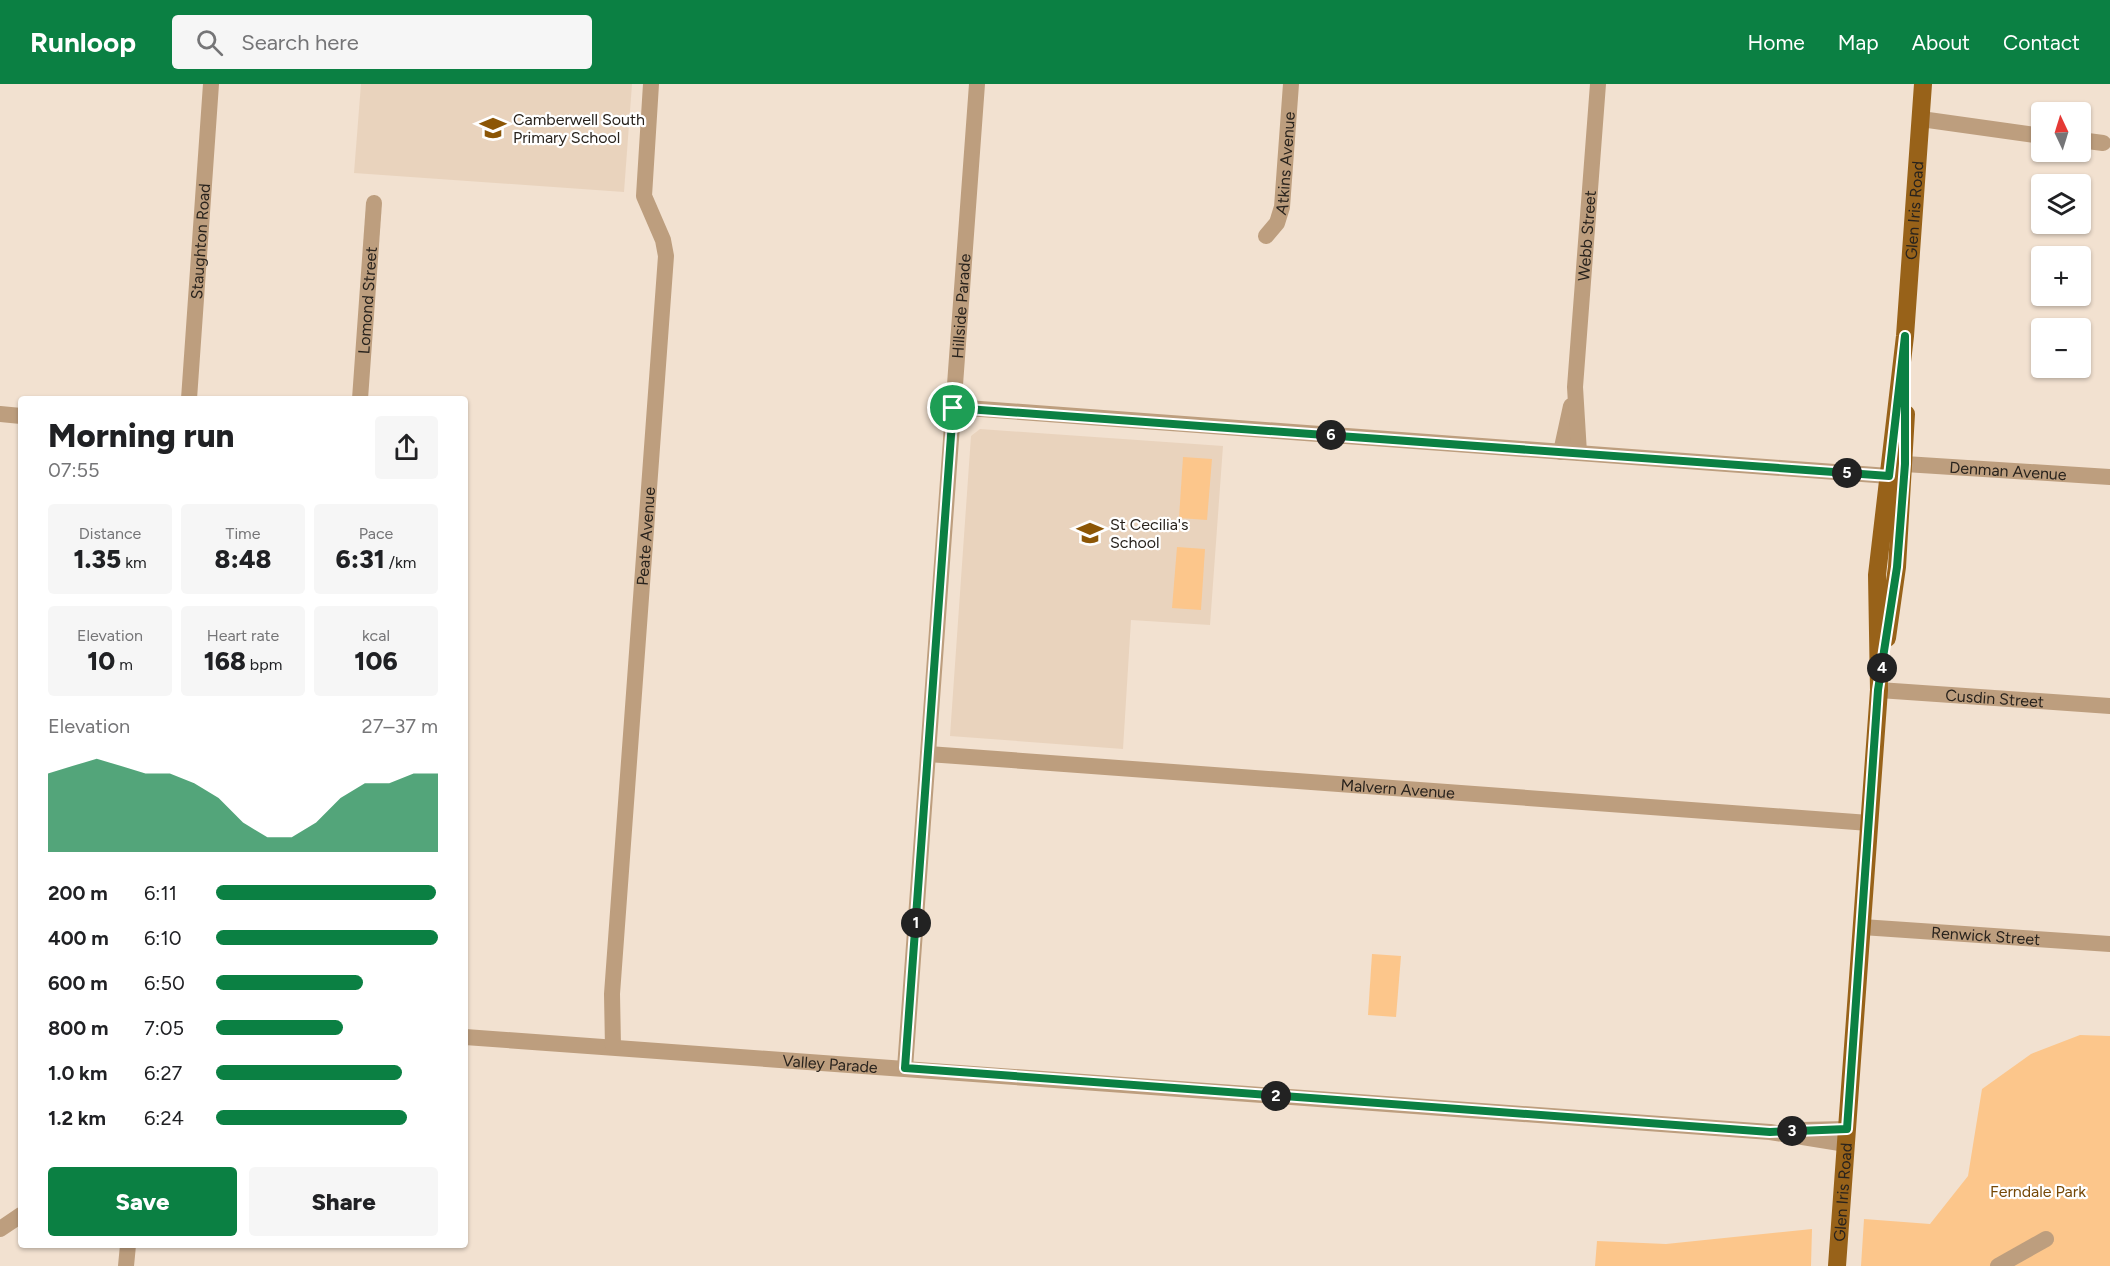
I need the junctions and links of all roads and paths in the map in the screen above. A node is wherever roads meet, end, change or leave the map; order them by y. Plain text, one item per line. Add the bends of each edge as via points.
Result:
1 (211, 84) edge
2 (651, 84) edge
3 (977, 84) edge
4 (1291, 84) edge
5 (1598, 84) edge
6 (1923, 84) edge
7 (1921, 119) junction
8 (2031, 134) edge
9 (2091, 141) edge
10 (2103, 143) dead end
11 (374, 203) dead end
12 (1266, 236) dead end
13 (1905, 336) junction
14 (1575, 387) junction
15 (189, 396) edge
16 (360, 396) edge
17 (953, 408) junction
18 (0, 414) edge
19 (18, 416) edge
20 (1893, 438) junction
21 (1561, 452) junction
22 (1579, 453) junction
23 (1905, 464) junction
24 (1889, 476) junction
25 (2110, 477) edge
26 (1884, 520) junction
27 (1878, 690) junction
28 (2110, 706) edge
29 (928, 754) junction
30 (1869, 823) junction
31 (1862, 927) junction
32 (2110, 944) edge
33 (468, 1037) edge
34 (607, 1047) junction
35 (905, 1068) junction
36 (1846, 1137) junction
37 (18, 1217) edge
38 (0, 1229) edge
39 (2046, 1239) dead end
40 (128, 1248) edge
41 (126, 1266) edge
42 (1837, 1266) edge
43 (1998, 1266) edge

1 - 15 street, Staughton Road
2 - 34 street, Peate Avenue via 644,196 666,256 612,994 615,1017
3 - 17 street, Hillside Parade
4 - 12 street, Atkins Avenue via 1282,207 1277,223
5 - 14 street, Webb Street
6 - 7 main road, Glen Iris Road
7 - 8 street
7 - 13 main road, Glen Iris Road
9 - 10 street
11 - 16 street, Lomond Street
13 - 20 main road, Glen Iris Road
13 - 23 main road, Glen Iris Road
14 - 21 street, Webb Street
14 - 22 street, Webb Street
17 - 21 street
17 - 29 street, Hillside Parade
18 - 19 street
20 - 23 street
20 - 24 main road, Glen Iris Road
21 - 22 street
22 - 24 street
23 - 25 street, Denman Avenue
23 - 26 street via 1893,475
23 - 27 main road, Glen Iris Road via 1897,567
24 - 26 main road, Glen Iris Road
26 - 27 main road, Glen Iris Road via 1877,575
27 - 28 street, Cusdin Street
27 - 30 main road, Glen Iris Road
29 - 30 street, Malvern Avenue
29 - 35 street, Hillside Parade
30 - 31 main road, Glen Iris Road
31 - 32 street, Renwick Street
31 - 36 main road, Glen Iris Road
33 - 34 street, Valley Parade
34 - 35 street, Valley Parade
35 - 36 street, Valley Parade
36 - 42 main road, Glen Iris Road
37 - 38 street
39 - 43 street
40 - 41 street

